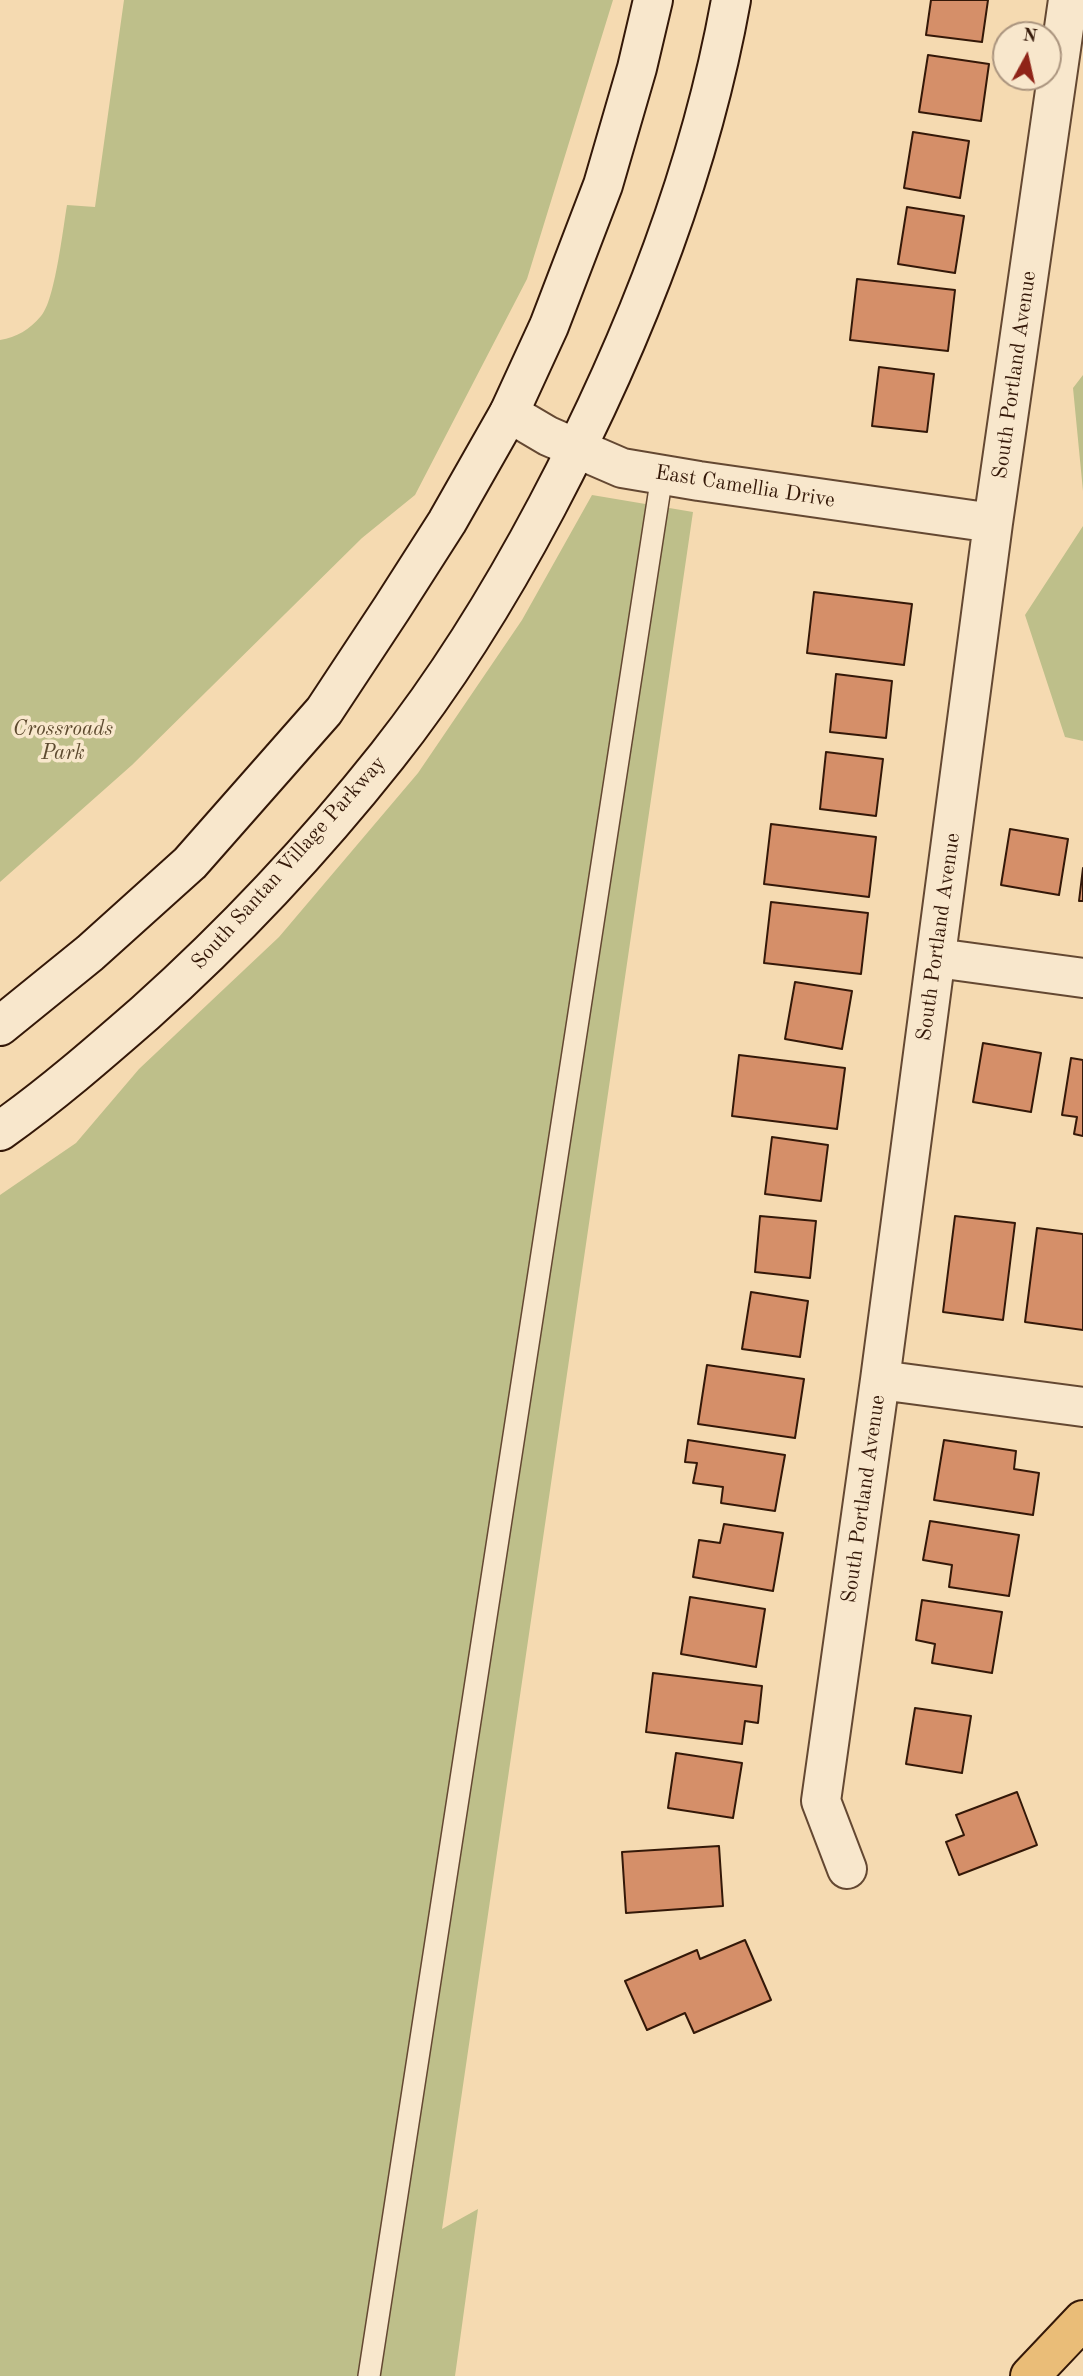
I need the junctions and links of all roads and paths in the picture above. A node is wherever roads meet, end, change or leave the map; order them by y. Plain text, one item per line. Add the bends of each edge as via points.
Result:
1 (653, 0) edge
2 (731, 0) edge
3 (1068, 0) edge
4 (1070, 83) edge
5 (509, 413) junction
6 (578, 448) junction
7 (662, 475) junction
8 (993, 523) junction
9 (937, 958) junction
10 (1083, 978) edge
11 (0, 1026) edge
12 (0, 1131) edge
13 (880, 1381) junction
14 (1083, 1408) edge
15 (847, 1870) dead end
16 (1083, 2319) edge
17 (369, 2376) edge
18 (1030, 2376) edge

1 - 5 street via 603,186 549,326
2 - 6 street, South Santan Village Parkway via 685,184 629,335
3 - 4 street, South Portland Avenue
4 - 8 street, South Portland Avenue
5 - 6 street, East Camellia Drive
5 - 11 street via 447,522 324,711 190,863
6 - 7 street, East Camellia Drive via 622,468
6 - 12 street, South Santan Village Parkway via 481,622 388,755 317,839 186,976 82,1069
7 - 8 street, East Camellia Drive
7 - 17 lane
8 - 9 street, South Portland Avenue
9 - 10 street
9 - 13 street, South Portland Avenue
13 - 14 street
13 - 15 street, South Portland Avenue via 821,1801
16 - 18 highway

